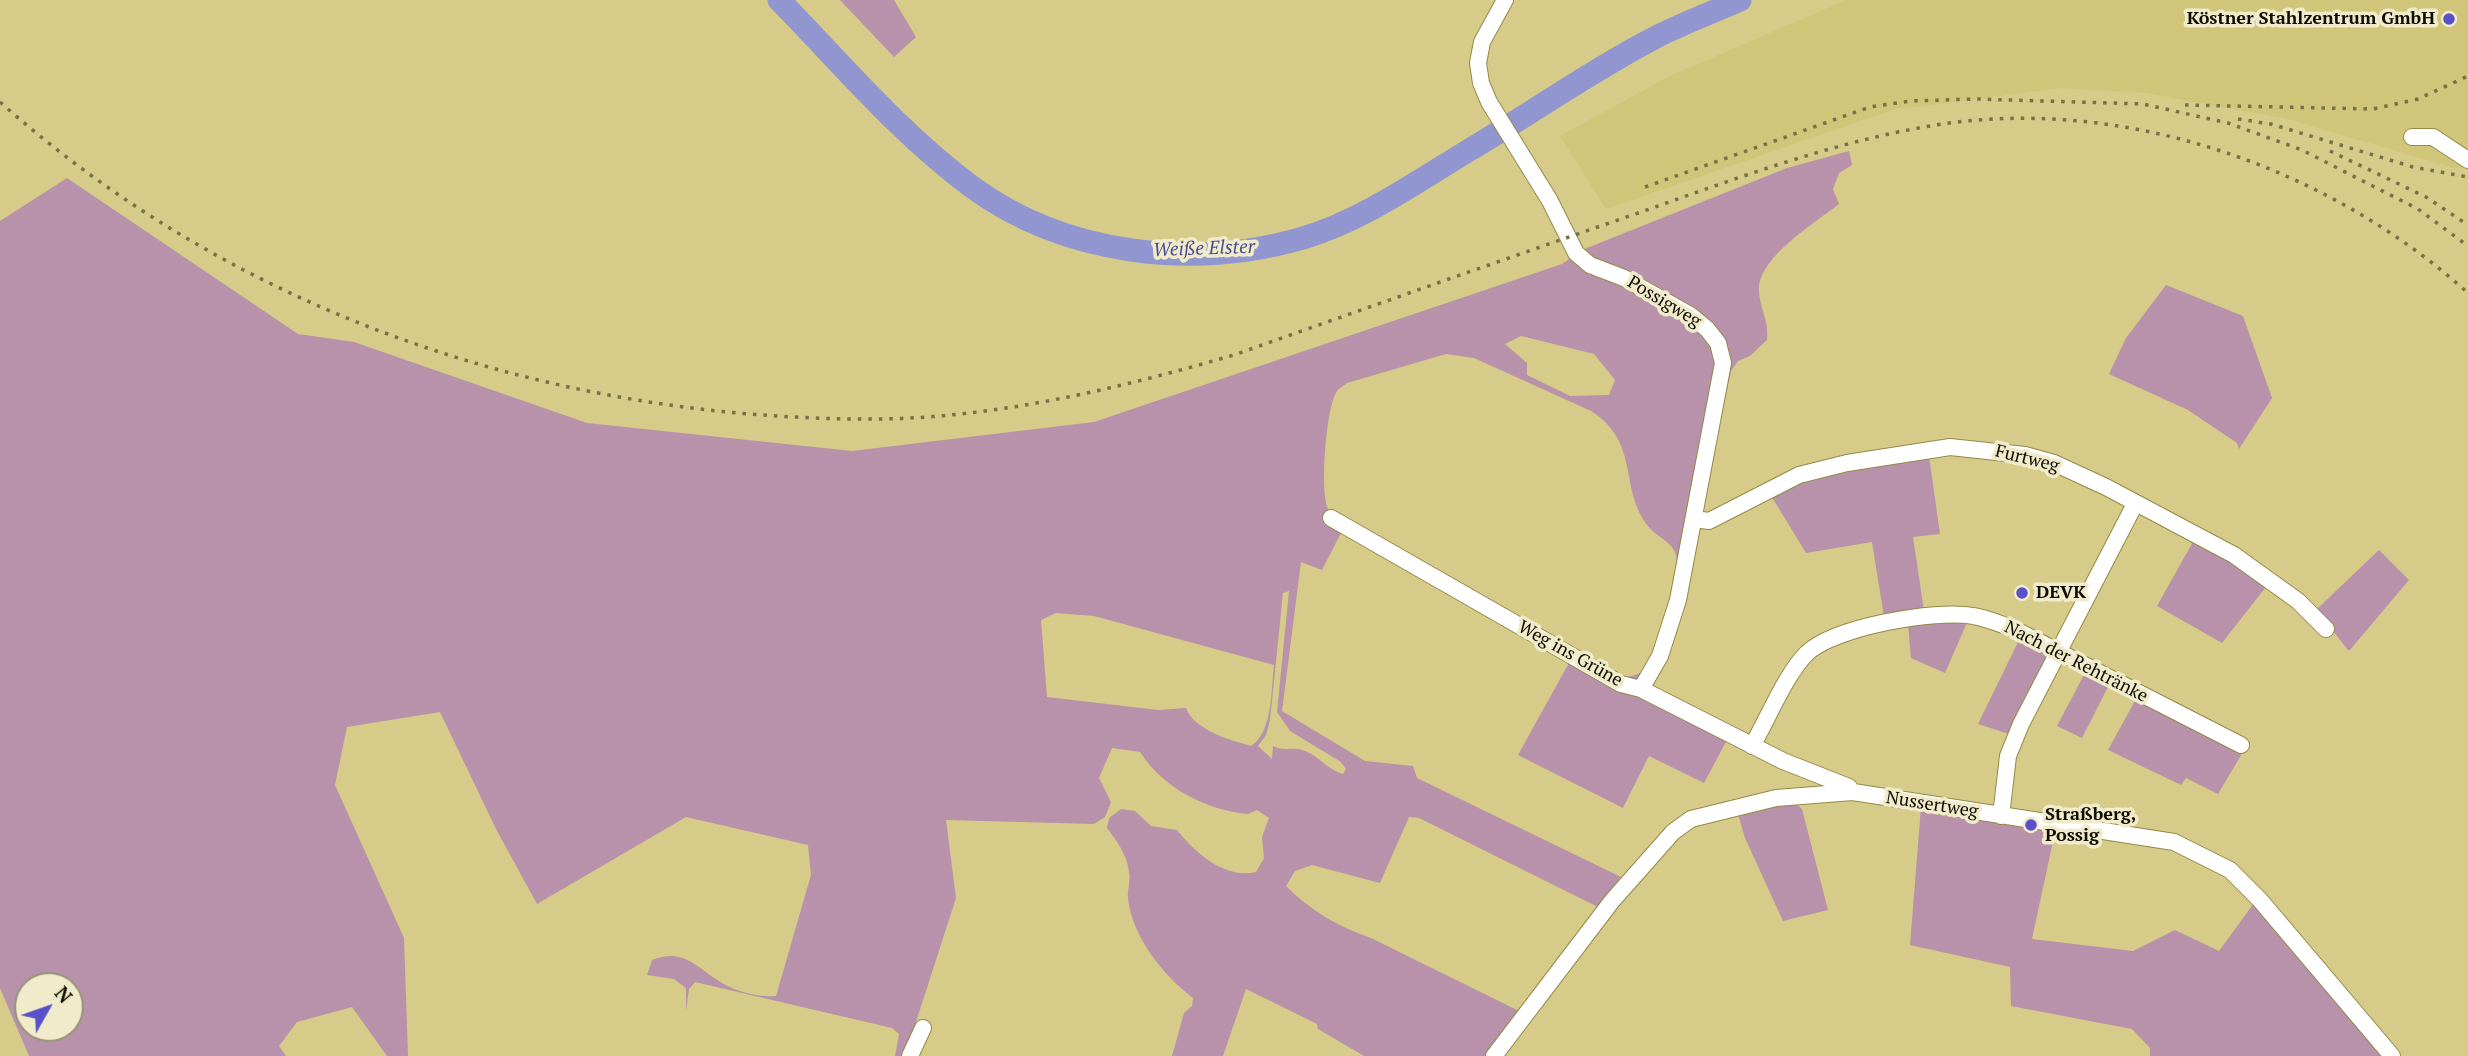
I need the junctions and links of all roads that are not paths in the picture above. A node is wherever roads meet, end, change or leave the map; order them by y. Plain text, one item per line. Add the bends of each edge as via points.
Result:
1 (1505, 0) edge
2 (2412, 137) dead end
3 (2468, 160) edge
4 (2135, 504) junction
5 (1331, 518) dead end
6 (1694, 519) junction
7 (2326, 629) dead end
8 (2058, 651) junction
9 (1641, 689) junction
10 (2241, 745) dead end
11 (1752, 747) junction
12 (1853, 792) junction
13 (2001, 816) junction
14 (923, 1028) dead end
15 (910, 1056) edge
16 (1493, 1056) edge
17 (2392, 1056) edge

1 - 6 street, Possigweg via 1482,42 1481,83 1576,253 1590,265 1624,278 1690,315 1718,343 1722,384
2 - 3 street via 2433,137
4 - 6 street, Furtweg via 2054,463 1950,447 1799,475 1709,521
4 - 7 street, Furtweg via 2271,579
4 - 8 street
5 - 9 street, Weg ins Grüne via 1560,652 1621,684
6 - 9 street, Possigweg via 1664,645
8 - 10 street, Nach der Rehtränke
8 - 11 street, Nach der Rehtränke via 2014,629 1953,614 1843,632 1801,661
8 - 13 street via 2008,756
9 - 11 street, Weg ins Grüne
11 - 12 street, Weg ins Grüne via 1847,785
12 - 13 street, Nussertweg
12 - 16 street, Nussertweg via 1776,798 1691,819 1673,832 1612,901
13 - 17 street, Nussertweg via 2174,842 2230,870
14 - 15 street

